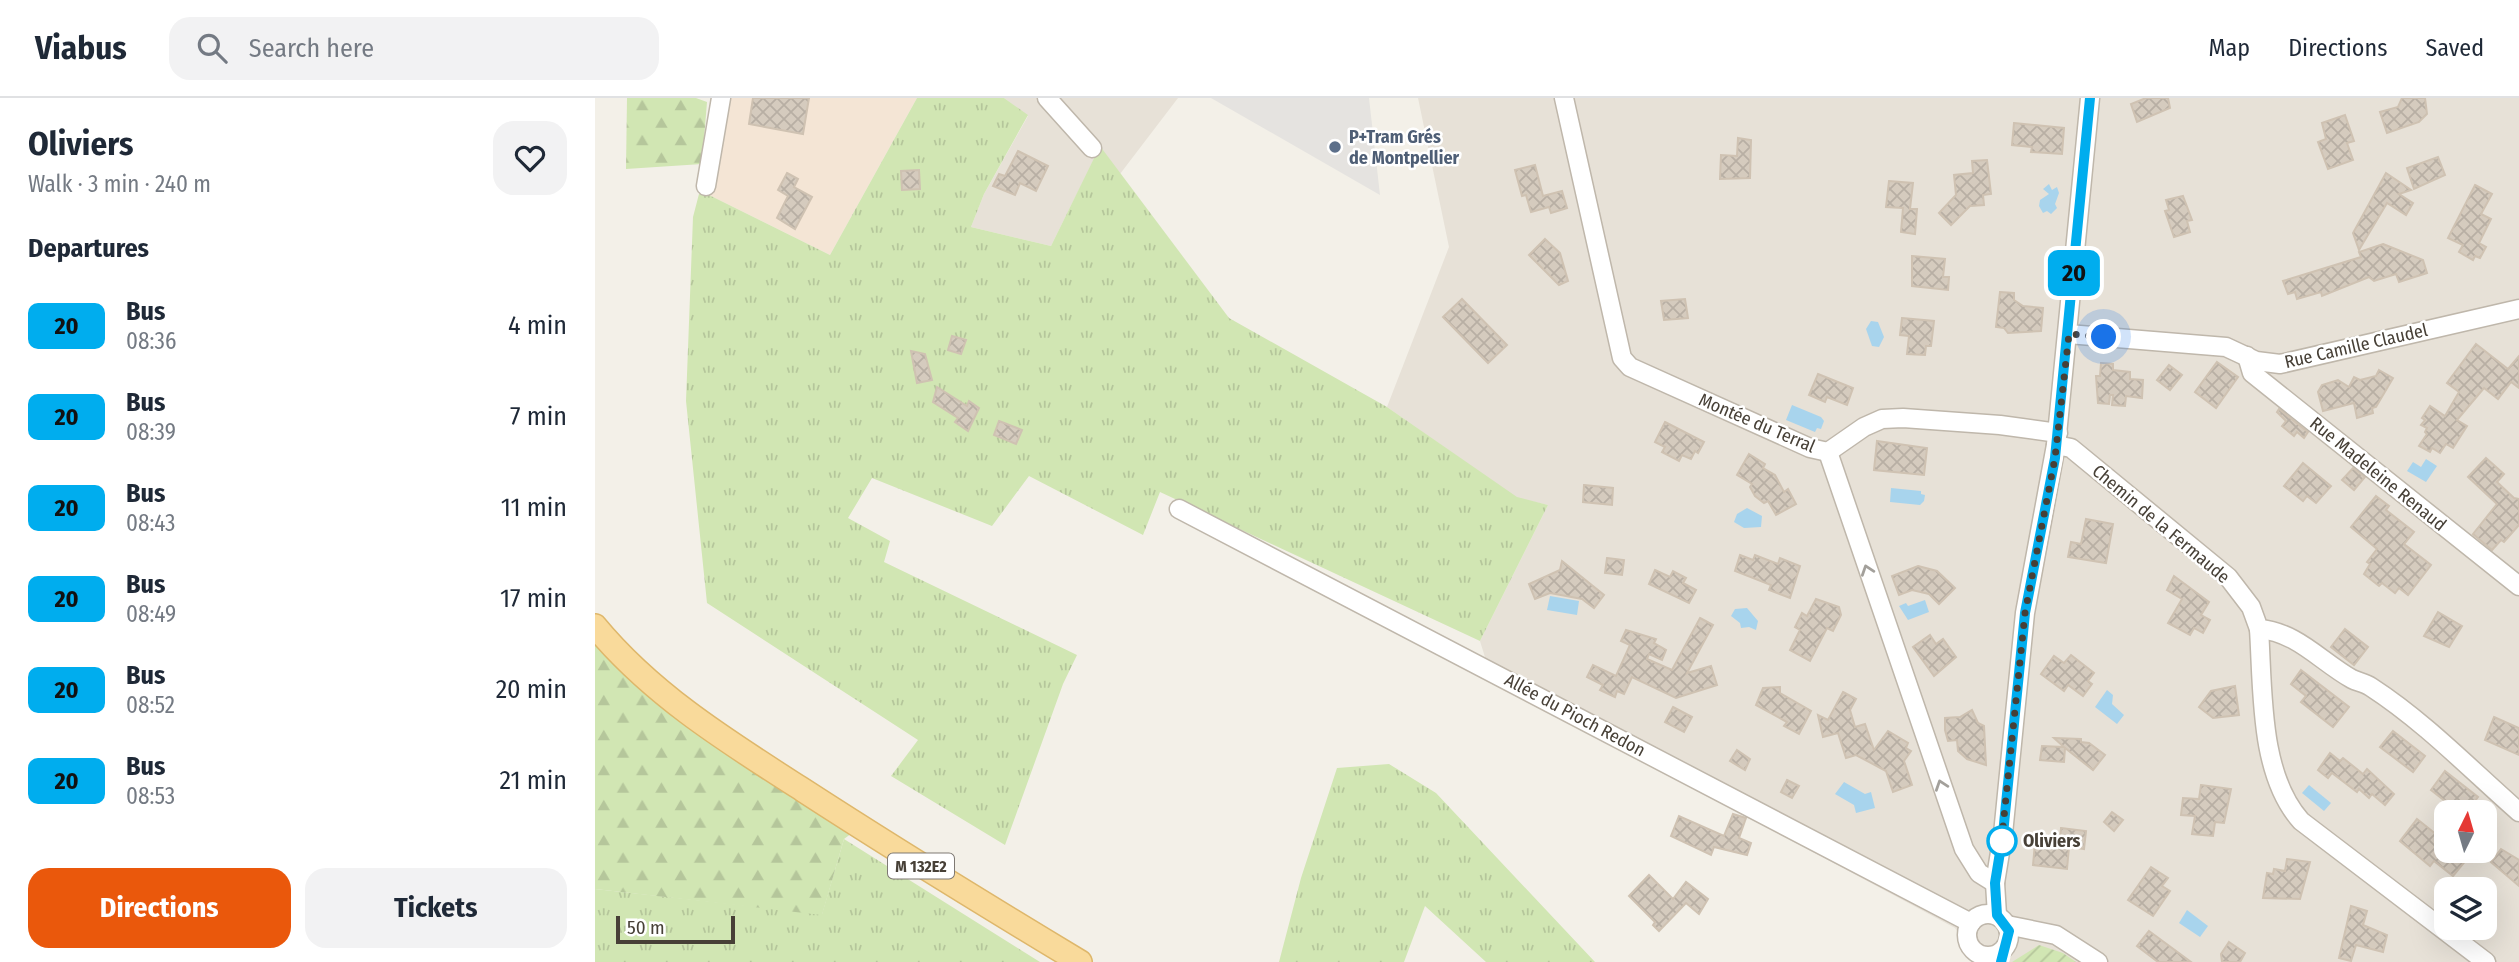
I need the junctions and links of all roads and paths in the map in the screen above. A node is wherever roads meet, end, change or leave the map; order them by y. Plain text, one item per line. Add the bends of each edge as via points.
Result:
1 (721, 98) edge
2 (1047, 98) edge
3 (1564, 98) edge
4 (2090, 98) edge
5 (1092, 148) dead end
6 (706, 186) dead end
7 (2519, 309) edge
8 (2069, 334) junction
9 (2247, 356) junction
10 (2057, 439) junction
11 (1828, 453) junction
12 (1179, 509) dead end
13 (2519, 586) edge
14 (595, 626) edge
15 (2259, 629) junction
16 (2519, 812) edge
17 (1995, 883) junction
18 (1989, 919) junction
19 (2041, 933) junction
20 (1997, 955) edge
21 (1080, 962) edge
22 (2098, 962) edge
23 (2486, 962) edge

1 - 6 street
2 - 5 street
3 - 11 street, Montée du Terral via 1622,358 1630,367
4 - 8 street
7 - 9 street, Rue Camille Claudel via 2280,364
8 - 9 street, Rue Camille Claudel via 2226,347
8 - 10 street
9 - 13 street, Rue Madeleine Renaud via 2252,373
10 - 11 street, Chemin de la Fermaude via 2000,425 1882,419 1864,426
10 - 15 street, Chemin de la Fermaude via 2228,577 2251,607
10 - 17 street via 2025,613
17 -> 11 street, Montée du Terral via 1979,873 1964,849
12 - 18 street, Allée du Pioch Redon
14 - 21 main road, M 132E2 via 624,660 697,720 900,853
15 - 16 street via 2274,630 2306,645 2369,686
15 - 23 street via 2270,753 2288,807
17 - 18 street
18 - 19 street, Allée du Pioch Redon
18 - 20 street
18 - 20 street via 1968,941 1975,952
19 - 20 street
19 - 22 street, Allée du Pioch Redon via 2067,941

